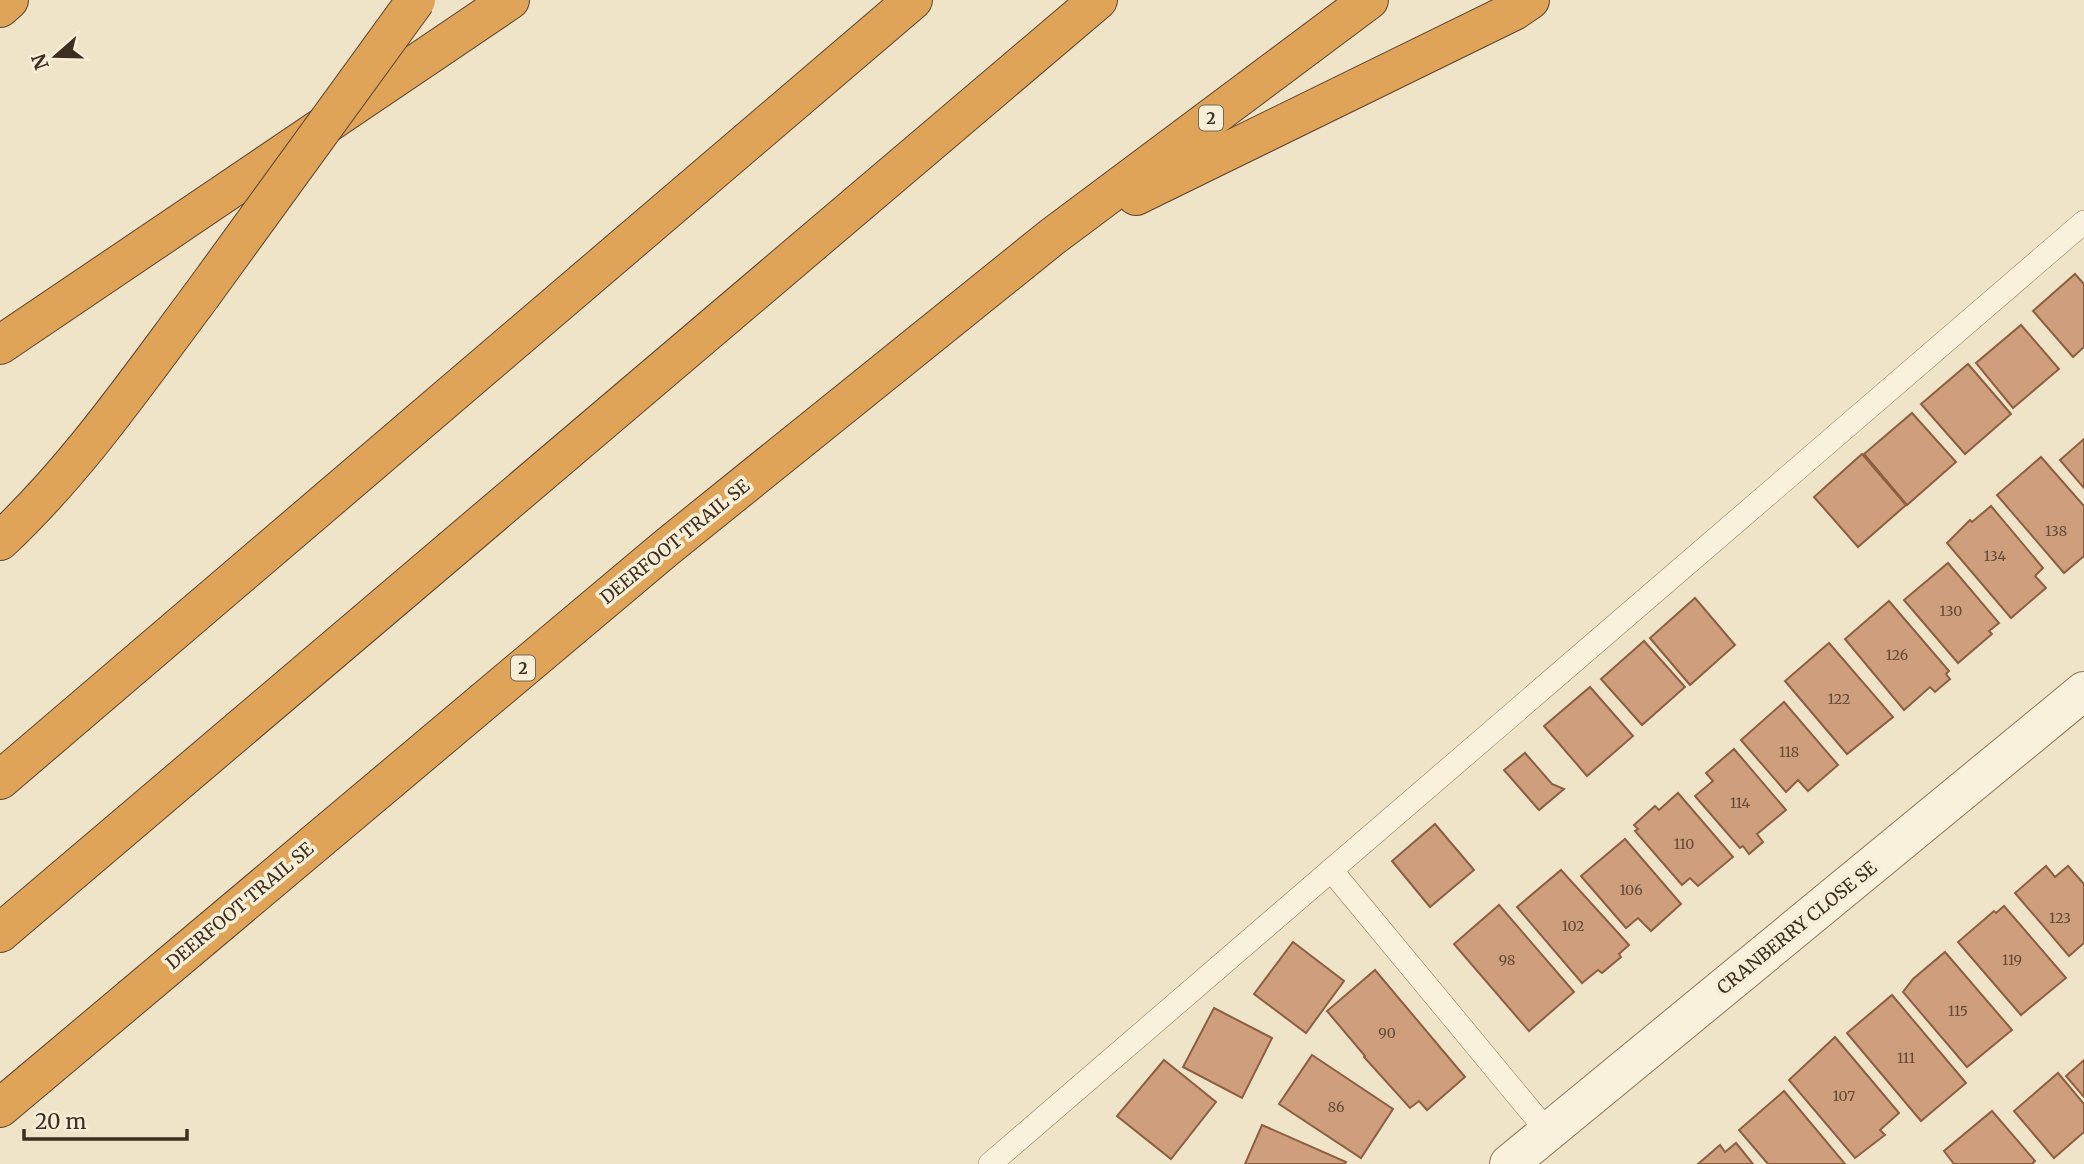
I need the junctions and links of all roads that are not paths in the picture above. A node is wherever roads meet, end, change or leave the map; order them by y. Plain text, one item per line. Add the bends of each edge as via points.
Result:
1 (9, 0) edge
2 (416, 0) edge
3 (510, 0) edge
4 (912, 0) edge
5 (1098, 0) edge
6 (1369, 0) edge
7 (1530, 0) edge
8 (0, 8) edge
9 (2084, 222) edge
10 (1052, 237) junction
11 (0, 345) edge
12 (0, 541) edge
13 (2084, 691) edge
14 (0, 780) edge
15 (1331, 870) junction
16 (0, 933) edge
17 (0, 1108) edge
18 (1548, 1132) junction
19 (990, 1164) edge
20 (1510, 1164) edge

1 - 8 highway
2 - 12 highway, bridge via 81,453 34,510
3 - 11 highway
4 - 14 highway
5 - 16 highway
6 - 10 highway, DEERFOOT TRAIL SE / 2
7 - 10 highway
9 - 15 lane
10 - 17 highway, DEERFOOT TRAIL SE / 2 via 666,548
13 - 18 street, CRANBERRY CLOSE SE
15 - 18 lane
15 - 19 lane
18 - 20 street, CRANBERRY CLOSE SE

